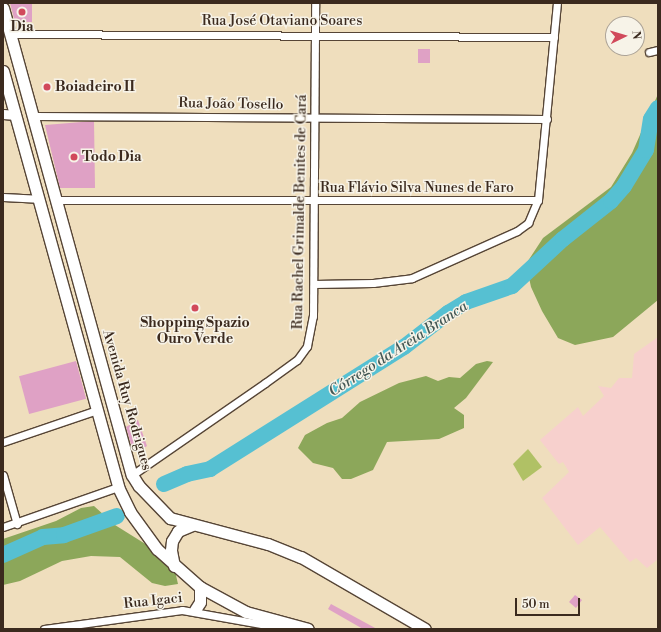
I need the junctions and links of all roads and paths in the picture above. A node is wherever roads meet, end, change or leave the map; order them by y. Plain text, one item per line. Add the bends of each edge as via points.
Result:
1 (315, 3) edge
2 (557, 3) edge
3 (3, 8) edge
4 (10, 34) junction
5 (315, 34) junction
6 (554, 37) junction
7 (658, 50) edge
8 (649, 52) dead end
9 (3, 71) edge
10 (3, 114) edge
11 (16, 115) junction
12 (34, 116) junction
13 (315, 118) junction
14 (547, 119) junction
15 (3, 197) edge
16 (37, 199) junction
17 (56, 200) junction
18 (538, 200) junction
19 (314, 202) junction
20 (314, 284) junction
21 (97, 410) junction
22 (3, 442) edge
23 (3, 475) edge
24 (132, 475) junction
25 (118, 487) junction
26 (17, 524) junction
27 (192, 525) junction
28 (3, 527) edge
29 (174, 566) junction
30 (200, 587) junction
31 (195, 610) junction
32 (45, 629) edge
33 (298, 629) edge
34 (425, 629) edge

1 - 5 street, Rua Rachel Grimalde Benites de Cará
2 - 6 street
3 - 4 main road, Avenida Ruy Rodrigues
4 - 5 street, Rua José Otaviano Soares
4 - 12 main road, Avenida Ruy Rodrigues
5 - 6 street, Rua José Otaviano Soares
5 - 13 street, Rua Rachel Grimalde Benites de Cará
6 - 14 street
7 - 8 street
9 - 11 main road
10 - 11 street
11 - 16 main road
12 - 13 street, Rua João Tosello
12 - 17 main road, Avenida Ruy Rodrigues
13 - 14 street, Rua João Tosello
13 - 19 street, Rua Rachel Grimalde Benites de Cará
14 - 18 street
15 - 16 street
16 - 17 main road
16 - 21 main road
17 - 19 street, Rua Flávio Silva Nunes de Faro
17 - 24 main road, Avenida Ruy Rodrigues
18 - 19 street, Rua Flávio Silva Nunes de Faro
18 - 20 street via 528,223 517,231 426,273 394,281
19 - 20 street, Rua Rachel Grimalde Benites de Cará
20 - 24 street, Rua Rachel Grimalde Benites de Cará via 312,333 307,346 296,360
21 - 22 street
21 - 25 main road
23 - 26 street
24 - 25 main road via 122,480
24 - 27 main road, Avenida Ruy Rodrigues via 153,502 170,518
25 - 26 street
25 - 29 main road via 130,512 149,539
26 - 28 street
27 - 29 main road via 178,531 172,541
27 - 34 main road, Avenida Ruy Rodrigues via 268,544 301,557
29 - 30 main road
30 - 31 main road via 200,602
30 - 33 main road via 246,612
31 - 32 street, Rua Igaci via 156,612
31 - 33 street, Rua Igaci

